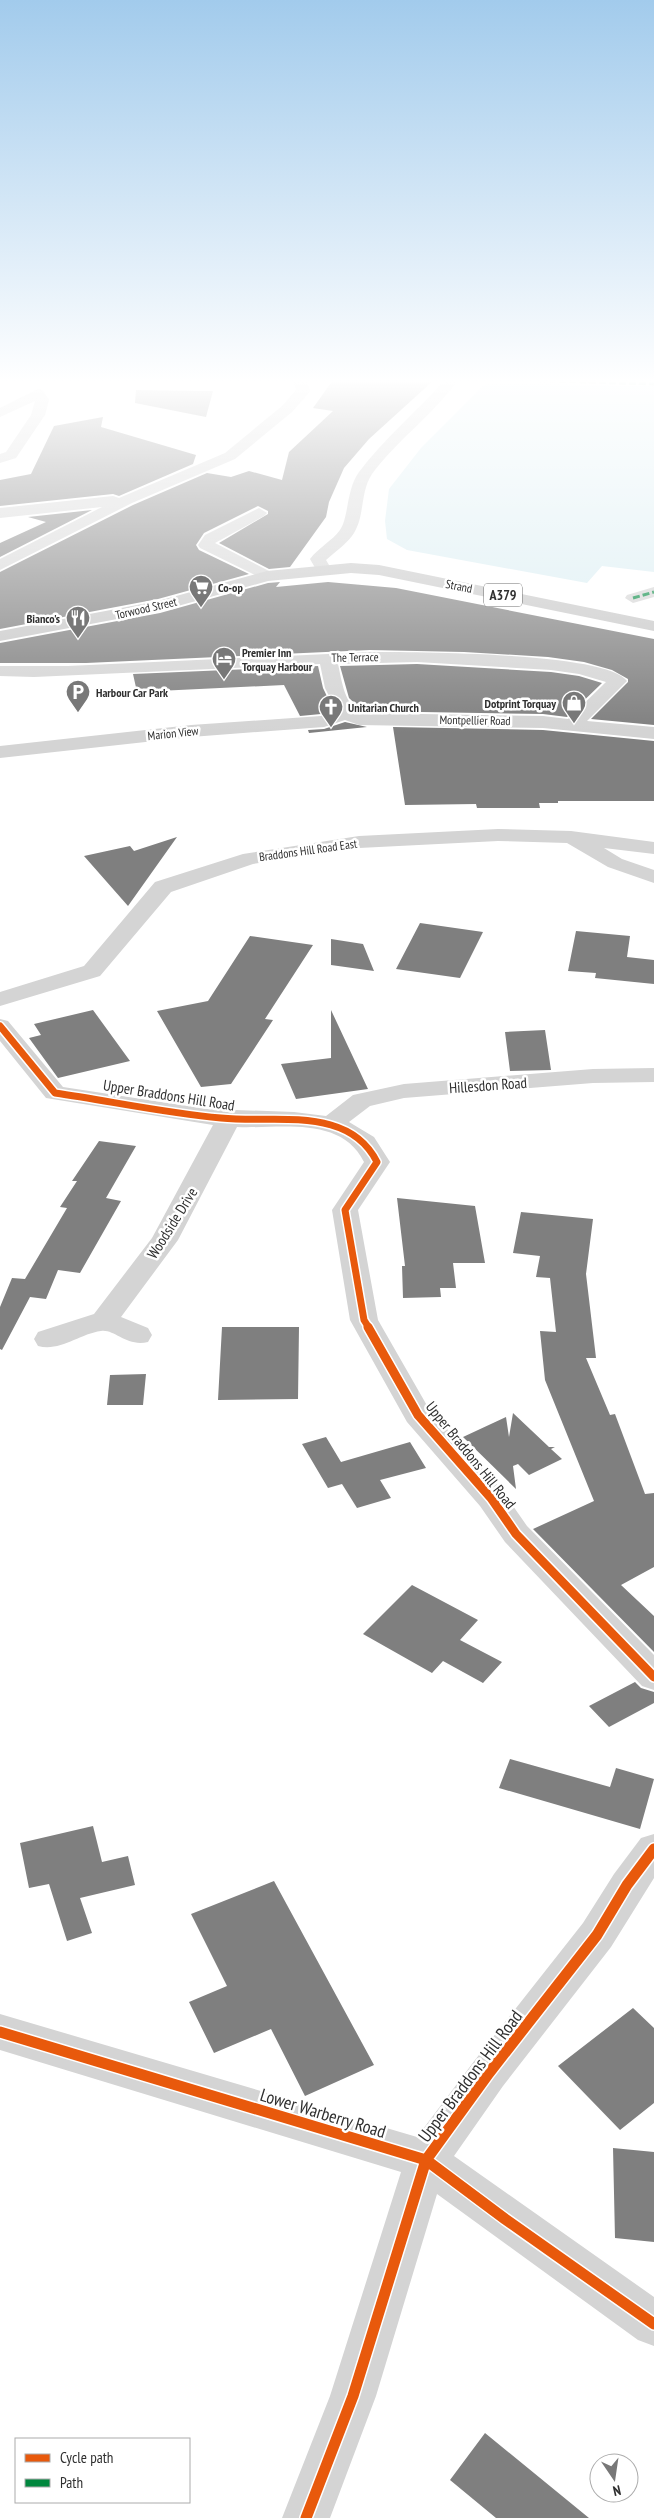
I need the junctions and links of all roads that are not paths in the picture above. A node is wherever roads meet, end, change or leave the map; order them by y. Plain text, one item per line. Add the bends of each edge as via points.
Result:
1 (133, 498) edge
2 (355, 498) edge
3 (127, 500) junction
4 (0, 513) edge
5 (259, 513) dead end
6 (1, 563) edge
7 (351, 568) joint
8 (324, 570) junction
9 (267, 576) junction
10 (654, 592) edge
11 (633, 598) dead end
12 (654, 626) edge
13 (0, 636) edge
14 (328, 658) junction
15 (0, 671) edge
16 (346, 713) junction
17 (574, 724) junction
18 (654, 734) edge
19 (0, 752) edge
20 (571, 837) junction
21 (654, 848) edge
22 (654, 877) edge
23 (0, 999) edge
24 (0, 1026) edge
25 (654, 1075) edge
26 (229, 1119) junction
27 (331, 1124) junction
28 (104, 1320) junction
29 (138, 1335) dead end
30 (48, 1339) dead end
31 (654, 1677) edge
32 (654, 1849) edge
33 (0, 2032) edge
34 (426, 2160) junction
35 (654, 2324) edge
36 (306, 2518) edge

1 - 3 street
2 - 8 street via 351,523 346,532 318,559
3 - 4 street
3 - 6 street
5 - 9 street via 211,538 206,544
7 - 8 main road, Torwood Street / A379
7 - 12 main road, Strand / A379 via 379,570
8 - 9 main road, Torwood Street / A379
9 - 13 main road, Torwood Street / A379 via 160,606
10 - 11 street
14 - 15 street, The Terrace via 108,670
14 - 16 street via 336,693
14 - 17 street, The Terrace via 447,656 560,666 606,675 618,681
16 - 17 street, Montpellier Road via 359,719
16 - 19 street, Marion View via 324,721 191,731
17 - 18 street, Montpellier Road
20 - 21 street
20 - 22 street, Braddons Hill Road East via 616,863
20 - 23 street, Braddons Hill Road East via 498,835 359,842 250,858 163,887 92,971
24 - 26 street, Upper Braddons Hill Road via 55,1093
25 - 27 street, Hillesdon Road via 593,1076 404,1091 362,1100
26 - 27 street, Upper Braddons Hill Road
26 - 28 street, Woodside Drive via 164,1240
27 - 31 street, Upper Braddons Hill Road via 356,1136 371,1149 377,1162 345,1210 350,1253 364,1320 418,1415 491,1498 516,1534
28 - 29 street
28 - 30 street
32 - 34 street, Upper Braddons Hill Road via 627,1885 597,1936 489,2073
33 - 34 street, Lower Warberry Road
34 - 35 street, Lower Warberry Road
34 - 36 street, Upper Braddons Hill Road via 353,2396

